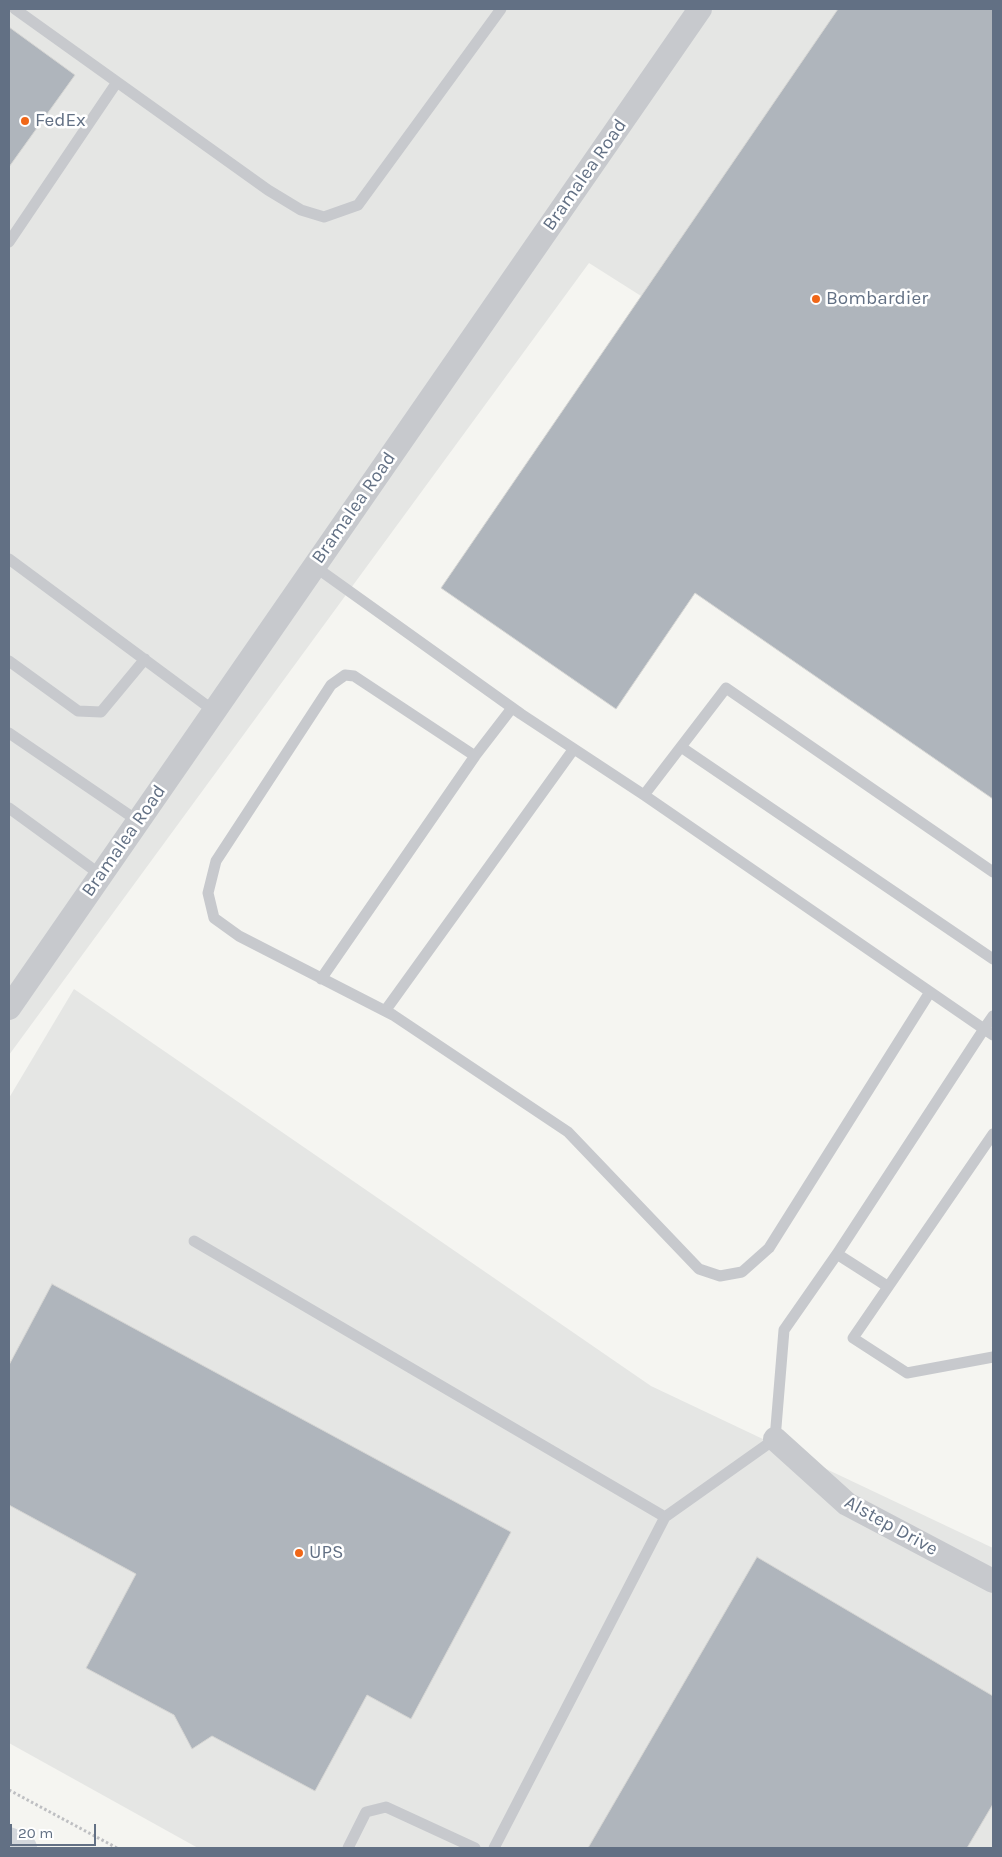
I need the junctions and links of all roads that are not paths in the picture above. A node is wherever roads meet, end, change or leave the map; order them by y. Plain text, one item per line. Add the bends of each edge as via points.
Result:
1 (15, 9) edge
2 (501, 9) edge
3 (700, 9) edge
4 (118, 82) junction
5 (9, 242) edge
6 (9, 559) edge
7 (314, 566) junction
8 (145, 659) junction
9 (9, 661) edge
10 (512, 708) junction
11 (214, 711) junction
12 (9, 733) edge
13 (681, 747) junction
14 (573, 750) junction
15 (475, 756) junction
16 (644, 795) junction
17 (9, 808) edge
18 (138, 822) junction
19 (993, 872) edge
20 (100, 875) junction
21 (993, 959) edge
22 (322, 978) junction
23 (930, 992) junction
24 (9, 1008) edge
25 (385, 1011) junction
26 (993, 1016) edge
27 (989, 1032) edge
28 (993, 1134) edge
29 (194, 1241) dead end
30 (837, 1254) junction
31 (887, 1286) junction
32 (993, 1357) edge
33 (775, 1439) junction
34 (665, 1517) junction
35 (993, 1581) edge
36 (9, 1841) edge
37 (22, 1848) edge
38 (348, 1848) edge
39 (476, 1848) edge
40 (494, 1848) edge

1 - 4 lane
2 - 4 lane via 358,205 324,217 301,210 268,190
3 - 7 street, Bramalea Road
4 - 5 lane
6 - 8 lane
7 - 10 lane
7 - 11 street, Bramalea Road
8 - 9 lane via 101,712 78,711
8 - 11 lane
10 - 14 lane
10 - 15 lane
11 - 18 street, Bramalea Road
12 - 18 lane
13 - 16 lane
13 - 19 lane via 726,688
13 - 21 lane
14 - 16 lane
14 - 25 lane
15 - 22 lane
15 - 22 lane via 354,676 345,675 331,685 216,862 208,893 214,918 239,936
16 - 23 lane
17 - 20 lane
18 - 20 street, Bramalea Road
20 - 24 street, Bramalea Road
22 - 25 lane
23 - 25 lane via 769,1248 742,1272 720,1276 699,1270 568,1132
23 - 27 lane
26 - 27 lane
27 - 30 lane
28 - 31 lane
29 - 34 lane
30 - 31 lane
30 - 33 lane via 784,1330
31 - 32 lane via 853,1338 860,1343 906,1373
33 - 34 lane
33 - 35 street, Alstep Drive via 847,1504
34 - 40 lane
36 - 37 main road
38 - 39 lane via 366,1812 386,1807

